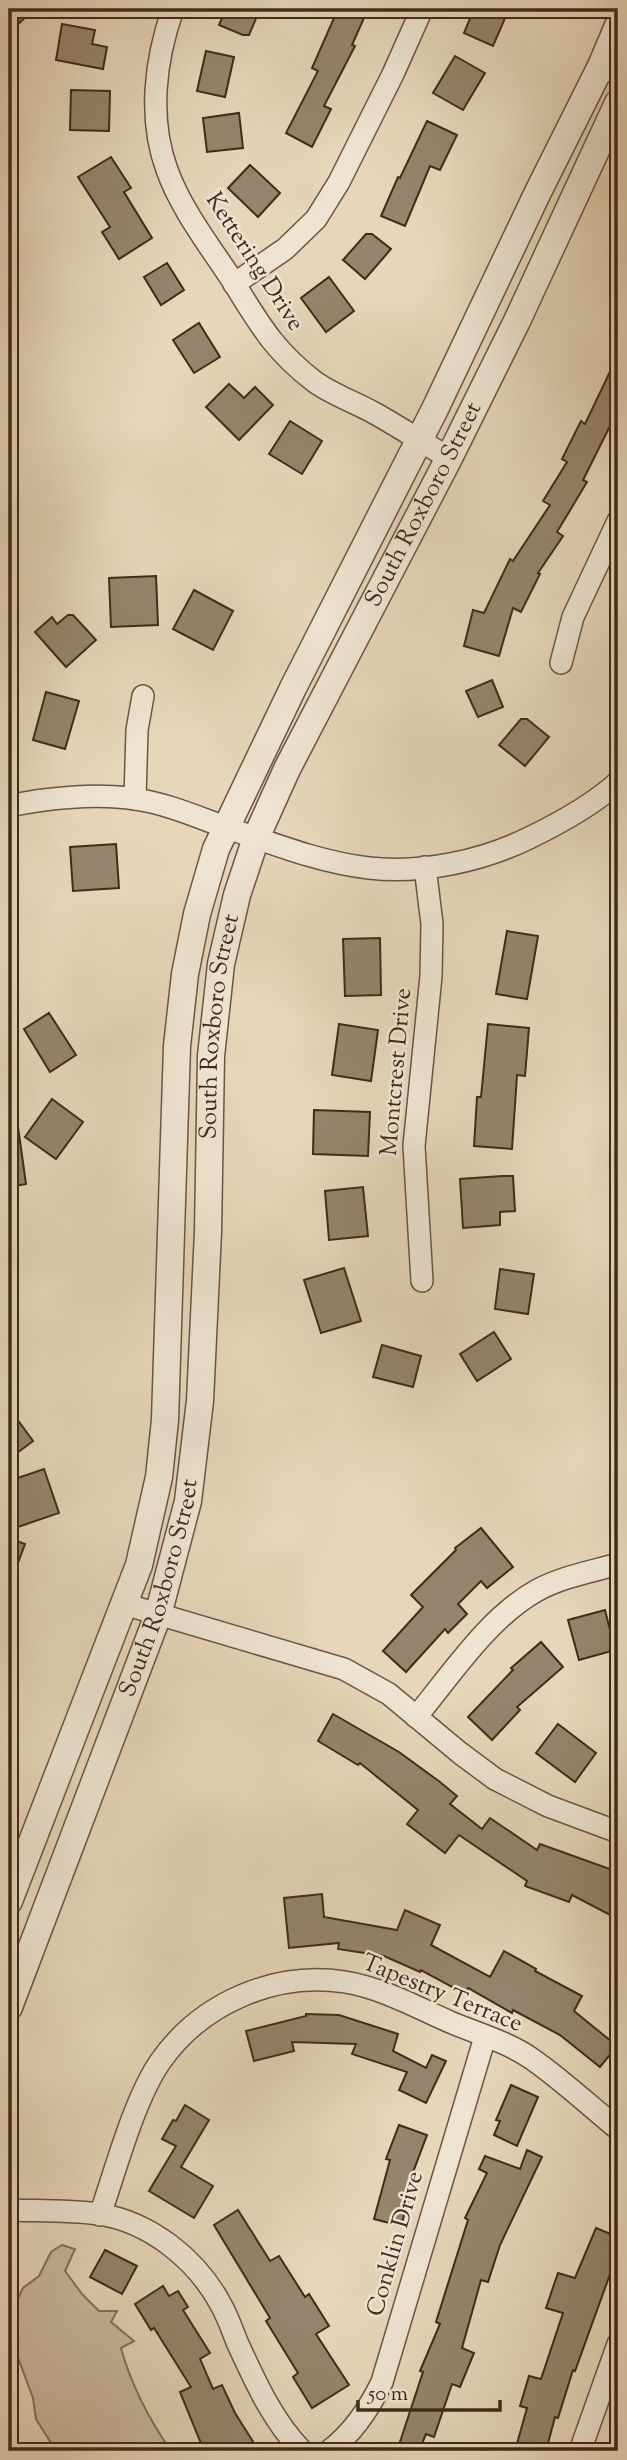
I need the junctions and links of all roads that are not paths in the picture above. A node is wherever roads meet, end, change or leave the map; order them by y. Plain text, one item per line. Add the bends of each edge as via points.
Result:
1 (422, 9) edge
2 (166, 11) edge
3 (618, 26) edge
4 (610, 70) edge
5 (618, 103) edge
6 (234, 284) junction
7 (419, 440) junction
8 (449, 458) junction
9 (618, 521) edge
10 (561, 663) dead end
11 (143, 696) dead end
12 (618, 782) edge
13 (135, 799) junction
14 (9, 806) edge
15 (226, 828) junction
16 (256, 838) junction
17 (425, 866) junction
18 (422, 1281) dead end
19 (618, 1564) edge
20 (124, 1604) junction
21 (158, 1615) junction
22 (416, 1717) junction
23 (618, 1832) edge
24 (9, 1901) edge
25 (9, 2007) edge
26 (485, 2037) junction
27 (618, 2129) edge
28 (9, 2210) edge
29 (100, 2215) junction
30 (618, 2344) edge
31 (302, 2451) edge
32 (329, 2451) edge
33 (580, 2451) edge

1 - 6 street via 339,182 316,219 285,249
2 - 6 street, Kettering Drive via 155,96 164,158 184,203
3 - 4 street, South Roxboro Street
4 - 7 street, South Roxboro Street
5 - 8 street, South Roxboro Street
6 - 7 street, Kettering Drive via 261,329 288,359 317,383
7 - 8 street, Kettering Drive
7 - 15 street, South Roxboro Street
8 - 16 street, South Roxboro Street via 287,769
9 - 10 street via 573,617
11 - 13 street
12 - 17 street via 547,829 502,851
13 - 14 street via 64,797
13 - 15 street
15 - 16 street
15 - 20 street, South Roxboro Street via 197,914 185,974 177,1046 165,1420 156,1489 139,1565
16 - 17 street via 368,868
16 - 21 street, South Roxboro Street via 221,964 211,1056 200,1401 188,1501
17 - 18 street, Montcrest Drive via 432,924 431,976 414,1146
19 - 22 street via 555,1582 510,1609
20 - 21 street
20 - 24 street, South Roxboro Street
21 - 22 street via 344,1669 373,1684
21 - 25 street, South Roxboro Street
22 - 23 street via 495,1779 548,1806
26 - 27 street, Tapestry Terrace via 531,2058
26 - 29 street, Tapestry Terrace via 377,1990 325,1980 292,1981 225,2003 198,2021 160,2062 139,2104
26 - 32 street, Conklin Drive via 382,2382 356,2425
28 - 29 street
29 - 31 street via 158,2237 204,2278 221,2303 275,2418
30 - 33 street

